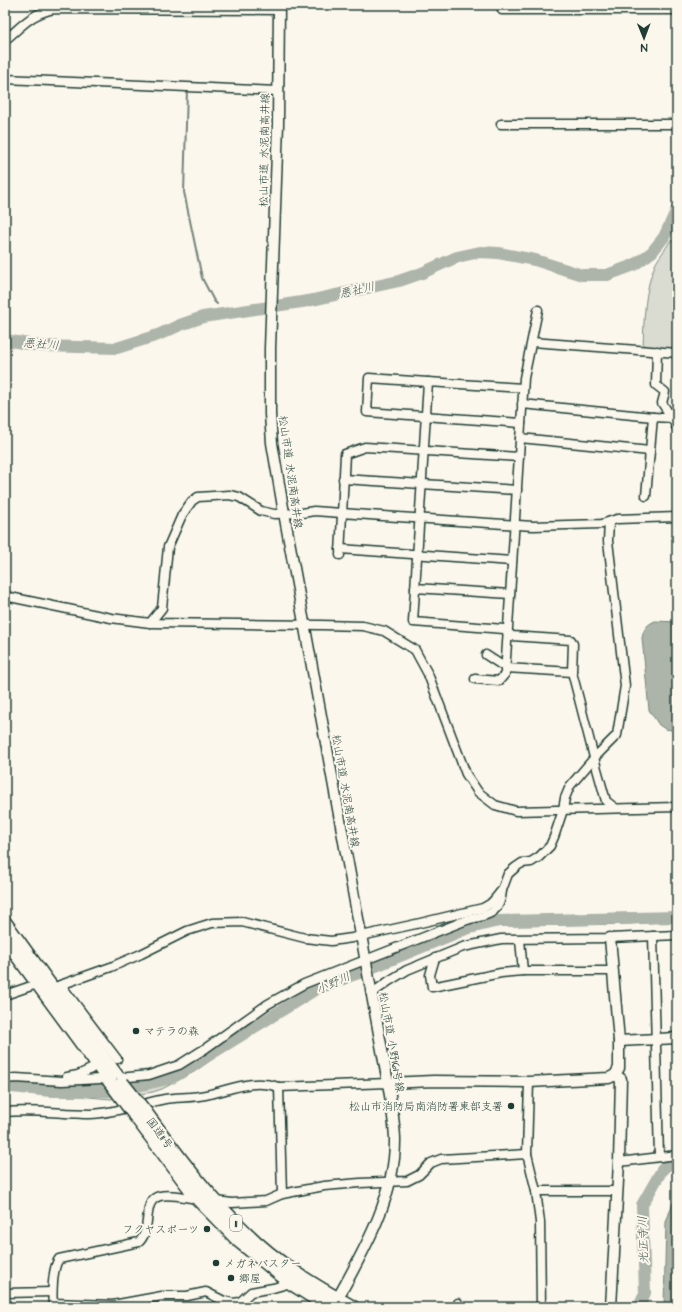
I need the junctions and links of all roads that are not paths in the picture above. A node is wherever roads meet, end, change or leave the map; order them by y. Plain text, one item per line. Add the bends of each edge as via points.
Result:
1 (279, 8) edge
2 (502, 10) dead end
3 (677, 10) edge
4 (5, 40) edge
5 (5, 79) edge
6 (277, 91) junction
7 (501, 124) dead end
8 (677, 124) edge
9 (538, 310) dead end
10 (532, 342) junction
11 (657, 351) junction
12 (677, 353) edge
13 (428, 382) junction
14 (523, 388) junction
15 (522, 404) junction
16 (426, 417) junction
17 (653, 417) junction
18 (672, 418) junction
19 (521, 423) junction
20 (677, 428) edge
21 (520, 438) junction
22 (424, 450) junction
23 (650, 451) junction
24 (519, 457) junction
25 (343, 479) junction
26 (421, 484) junction
27 (517, 490) junction
28 (646, 496) dead end
29 (341, 513) junction
30 (284, 514) junction
31 (677, 516) edge
32 (419, 518) junction
33 (609, 522) junction
34 (515, 524) junction
35 (417, 554) junction
36 (512, 561) junction
37 (415, 588) junction
38 (510, 594) junction
39 (5, 596) edge
40 (150, 623) junction
41 (304, 625) junction
42 (508, 632) junction
43 (486, 655) dead end
44 (506, 668) junction
45 (572, 672) junction
46 (475, 679) dead end
47 (595, 757) junction
48 (615, 808) junction
49 (677, 808) edge
50 (563, 810) junction
51 (502, 890) junction
52 (5, 923) edge
53 (677, 935) edge
54 (361, 936) junction
55 (653, 936) junction
56 (610, 938) junction
57 (5, 939) edge
58 (520, 940) junction
59 (435, 958) junction
60 (366, 961) junction
61 (523, 971) junction
62 (613, 971) junction
63 (37, 984) junction
64 (56, 986) junction
65 (5, 994) edge
66 (372, 994) junction
67 (677, 1038) edge
68 (656, 1039) junction
69 (619, 1041) junction
70 (117, 1059) dead end
71 (90, 1069) dead end
72 (615, 1075) junction
73 (5, 1079) edge
74 (115, 1080) junction
75 (62, 1081) junction
76 (529, 1082) junction
77 (388, 1083) junction
78 (279, 1087) junction
79 (5, 1112) edge
80 (139, 1113) junction
81 (527, 1154) junction
82 (677, 1155) edge
83 (659, 1156) junction
84 (619, 1162) junction
85 (390, 1182) junction
86 (536, 1191) junction
87 (617, 1191) junction
88 (282, 1194) junction
89 (198, 1199) junction
90 (215, 1201) junction
91 (294, 1279) junction
92 (52, 1292) junction
93 (5, 1294) edge
94 (333, 1304) edge
95 (53, 1305) edge
96 (352, 1307) edge
97 (541, 1307) edge
98 (611, 1307) edge

1 - 4 street via 54,9 36,14
1 - 6 street, 松山市道 水泥南高井線
2 - 3 street
5 - 6 street
6 - 30 street, 松山市道 水泥南高井線 via 270,414 272,443
7 - 8 street
9 - 10 street
10 - 11 street
10 - 14 street
11 - 12 street
11 - 18 street via 656,385 664,392 662,403
13 - 14 street
13 - 16 street
13 - 16 street via 369,378 367,412
14 - 15 street
15 - 17 street
15 - 19 street
16 - 19 street
16 - 22 street
17 - 18 street
17 - 23 street
18 - 20 street
19 - 21 street
21 - 23 street
21 - 24 street
22 - 24 street
22 - 25 street via 365,448 345,454
22 - 26 street
23 - 28 street
24 - 27 street
25 - 26 street
25 - 29 street
26 - 27 street
26 - 32 street
27 - 34 street
29 - 30 street via 314,510
29 - 32 street
29 - 35 street via 340,552
30 - 40 street via 261,511 239,497 229,495 198,497 192,501 170,541 162,608
30 - 41 street, 松山市道 水泥南高井線
31 - 33 street via 617,519
32 - 34 street
32 - 35 street
33 - 34 street via 533,526
33 - 47 street via 608,541 625,686 617,735
34 - 36 street
35 - 36 street
35 - 37 street
36 - 38 street
37 - 38 street
37 - 42 street via 413,622 504,629
38 - 42 street
39 - 40 street via 110,618
40 - 41 street
41 - 50 street via 363,626 384,631 415,650 428,674 466,774 478,792 495,805 516,811
41 - 54 street, 松山市道 水泥南高井線
42 - 44 street
42 - 45 street via 512,636 571,640
43 - 44 street
44 - 45 street
44 - 46 street via 499,681
45 - 47 street
47 - 48 street via 606,801
47 - 50 street via 570,786
48 - 49 street
48 - 50 street
50 - 51 street via 550,846 539,857 531,862 522,863 508,874
51 - 54 street via 483,908
51 - 60 street via 494,912 467,920
52 - 64 highway, 国道11号 / 11
53 - 55 street
54 - 60 street, 松山市道 小野161号線
54 - 64 street via 331,941 305,938 242,922 212,923 187,931 111,967
55 - 56 street
55 - 68 street
56 - 58 street
56 - 62 street
57 - 63 highway, 国道11号 / 11
58 - 59 street via 501,940 463,947
58 - 61 street
59 - 61 street via 430,976 432,987
59 - 66 street via 407,970
60 - 66 street, 松山市道 小野161号線
60 - 74 street via 304,984 280,997 179,1065 149,1075
61 - 62 street
62 - 69 street
63 - 64 street
63 - 65 street
63 - 74 highway, 国道11号 / 11
64 - 70 street
64 - 74 highway, 国道11号 / 11
66 - 77 street, 松山市道 小野161号線
67 - 68 street
68 - 69 street
68 - 83 street
69 - 72 street via 620,1068
71 - 75 street
72 - 76 street via 609,1078
72 - 84 street via 621,1079
73 - 75 street
74 - 75 street
74 - 80 highway, 国道11号 / 11, bridge
76 - 77 street
76 - 81 street
77 - 78 street
77 - 85 street, 松山市道 小野161号線 via 395,1138
78 - 79 street via 267,1083 244,1085 209,1095 167,1099 110,1112
78 - 88 street
80 - 89 highway, 国道11号 / 11
80 - 90 highway, 国道11号 / 11
81 - 85 street via 441,1159 430,1163 419,1175 406,1181
81 - 86 street
82 - 83 street
83 - 84 street
84 - 87 street
85 - 88 street via 324,1186
85 - 94 street, 松山市道 小野161号線 via 379,1218
86 - 87 street
86 - 97 street via 540,1222
87 - 98 street
88 - 90 street via 266,1201
89 - 90 street
89 - 91 highway, 国道11号 / 11 via 239,1241
89 - 92 street via 161,1195 154,1198 149,1205 147,1230 143,1238 134,1244 59,1259 56,1263
90 - 91 highway, 国道11号 / 11
91 - 94 highway, 国道11号 / 11
91 - 95 street via 273,1288 251,1292 240,1302 233,1303 206,1292 188,1296 162,1296 113,1305
92 - 93 street
92 - 95 street
94 - 96 highway, 国道11号 / 11

